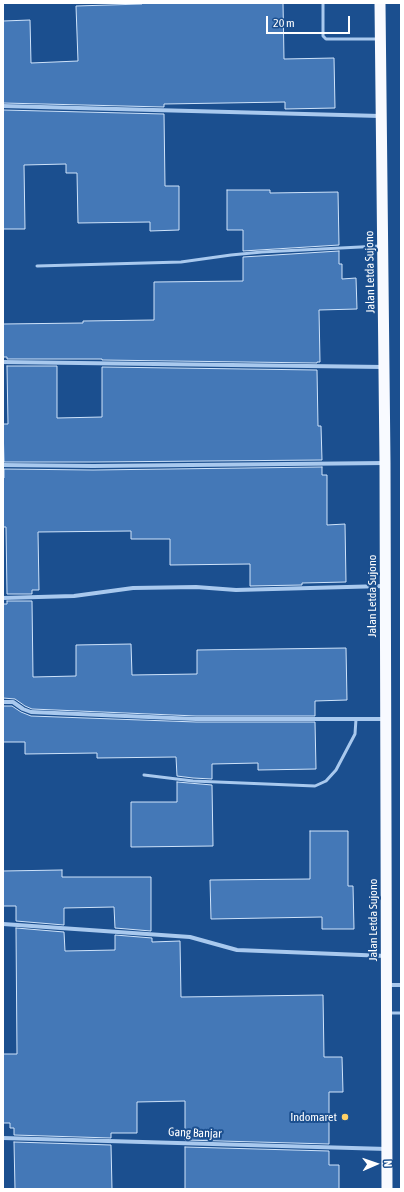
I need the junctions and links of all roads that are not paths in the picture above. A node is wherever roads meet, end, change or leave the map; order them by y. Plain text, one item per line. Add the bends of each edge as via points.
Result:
1 (323, 3) edge
2 (380, 3) edge
3 (380, 39) junction
4 (3, 106) edge
5 (380, 116) junction
6 (382, 246) junction
7 (37, 266) dead end
8 (3, 362) edge
9 (384, 367) junction
10 (385, 463) junction
11 (3, 465) edge
12 (385, 586) junction
13 (3, 598) edge
14 (3, 702) edge
15 (385, 718) junction
16 (356, 719) junction
17 (144, 775) dead end
18 (3, 924) edge
19 (386, 956) junction
20 (386, 985) junction
21 (401, 985) edge
22 (387, 1013) junction
23 (401, 1014) edge
24 (3, 1138) edge
25 (387, 1149) junction
26 (387, 1189) edge

1 - 3 lane via 323,36 326,39
2 - 3 highway, Jalan Letda Sujono
3 - 5 highway, Jalan Letda Sujono
4 - 5 street
5 - 6 highway, Jalan Letda Sujono
6 - 7 lane via 262,252 181,262
6 - 9 highway, Jalan Letda Sujono
8 - 9 street
9 - 10 highway, Jalan Letda Sujono
10 - 11 street
10 - 12 highway, Jalan Letda Sujono
12 - 13 street via 236,590 196,587 133,588 74,596
12 - 15 highway, Jalan Letda Sujono
14 - 16 street via 13,702 31,712 196,719
15 - 16 street
15 - 19 highway, Jalan Letda Sujono
16 - 17 lane via 356,734 336,770 326,781 315,786 193,781
18 - 19 street via 190,937 237,950
19 - 20 highway, Jalan Letda Sujono
20 - 21 street
20 - 22 highway, Jalan Letda Sujono
22 - 23 lane
22 - 25 highway, Jalan Letda Sujono
24 - 25 street, Gang Banjar
25 - 26 highway, Jalan Letda Sujono

